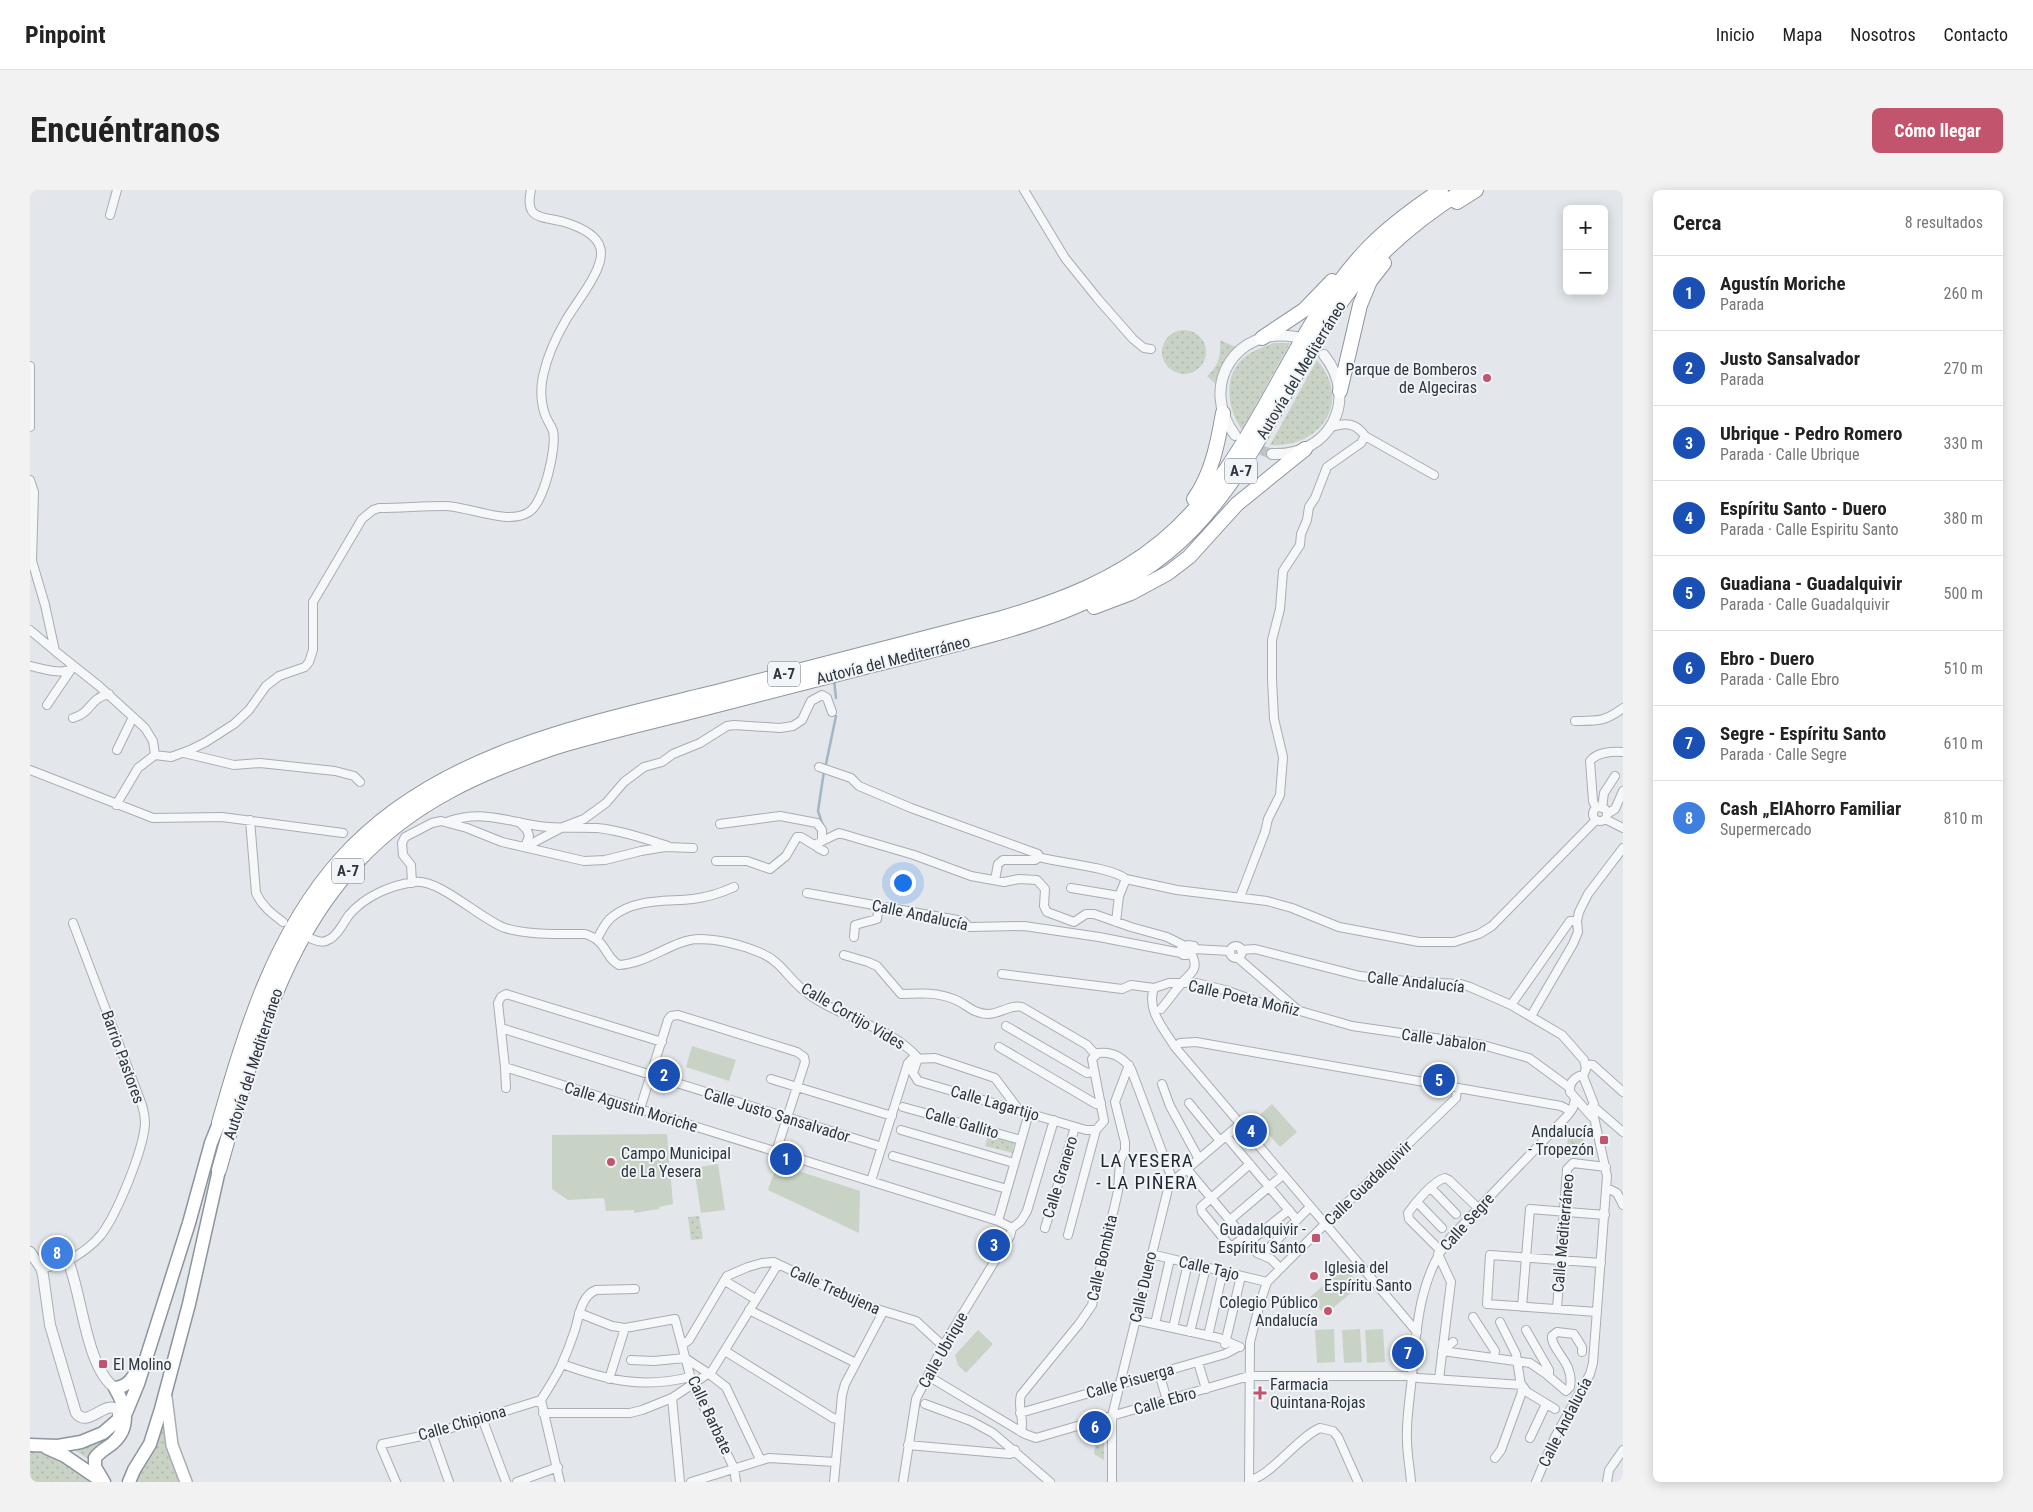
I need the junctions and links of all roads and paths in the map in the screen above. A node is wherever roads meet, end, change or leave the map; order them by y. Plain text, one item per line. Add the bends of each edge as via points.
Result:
1 (117, 190) edge
2 (531, 190) edge
3 (1024, 190) edge
4 (1441, 190) edge
5 (1464, 190) edge
6 (1476, 190) edge
7 (110, 215) dead end
8 (1370, 246) junction
9 (1296, 337) dead end
10 (1262, 338) junction
11 (1152, 348) dead end
12 (1324, 355) dead end
13 (30, 366) edge
14 (1340, 391) junction
15 (1223, 413) junction
16 (1331, 427) junction
17 (30, 428) edge
18 (1235, 435) dead end
19 (1365, 436) junction
20 (1306, 449) junction
21 (1272, 454) tunnel mouth
22 (1434, 475) dead end
23 (30, 480) edge
24 (1094, 586) junction
25 (1048, 617) junction
26 (49, 623) junction
27 (33, 633) edge
28 (934, 643) junction
29 (55, 652) junction
30 (30, 666) edge
31 (72, 669) junction
32 (109, 694) junction
33 (47, 705) dead end
34 (1623, 708) edge
35 (832, 712) dead end
36 (133, 717) junction
37 (73, 718) dead end
38 (636, 719) junction
39 (1575, 721) dead end
40 (117, 750) dead end
41 (1623, 752) edge
42 (184, 753) junction
43 (155, 755) junction
44 (819, 767) dead end
45 (30, 770) edge
46 (1616, 776) dead end
47 (360, 782) dead end
48 (1623, 791) edge
49 (116, 805) junction
50 (1603, 812) junction
51 (250, 820) junction
52 (449, 822) junction
53 (519, 822) junction
54 (720, 824) dead end
55 (562, 827) junction
56 (1623, 828) edge
57 (344, 834) dead end
58 (819, 842) junction
59 (525, 847) junction
60 (671, 848) junction
61 (693, 848) dead end
62 (1623, 848) edge
63 (824, 851) dead end
64 (1038, 856) junction
65 (716, 861) dead end
66 (1126, 879) junction
67 (994, 880) junction
68 (412, 883) junction
69 (734, 887) dead end
70 (1071, 888) dead end
71 (807, 893) dead end
72 (1119, 896) junction
73 (1240, 897) junction
74 (879, 905) junction
75 (1577, 921) junction
76 (73, 922) dead end
77 (283, 922) dead end
78 (1116, 922) junction
79 (854, 937) dead end
80 (312, 939) dead end
81 (597, 939) junction
82 (1183, 949) junction
83 (1241, 950) junction
84 (1192, 951) junction
85 (1230, 952) junction
86 (844, 955) dead end
87 (1238, 958) junction
88 (1002, 974) dead end
89 (1182, 983) junction
90 (1154, 988) junction
91 (1511, 1005) junction
92 (1161, 1010) dead end
93 (1300, 1011) junction
94 (1309, 1014) joint
95 (1531, 1016) junction
96 (1006, 1026) dead end
97 (501, 1028) junction
98 (662, 1042) junction
99 (999, 1047) dead end
100 (1174, 1047) junction
101 (1096, 1055) junction
102 (918, 1058) junction
103 (1585, 1064) junction
104 (1129, 1065) junction
105 (505, 1067) junction
106 (1094, 1072) junction
107 (651, 1075) junction
108 (1583, 1076) junction
109 (771, 1079) dead end
110 (1162, 1084) dead end
111 (797, 1087) junction
112 (506, 1088) dead end
113 (1457, 1088) junction
114 (1570, 1088) junction
115 (1623, 1092) edge
116 (1575, 1099) junction
117 (1101, 1103) junction
118 (1189, 1103) dead end
119 (903, 1107) dead end
120 (1588, 1107) junction
121 (640, 1109) junction
122 (1572, 1109) junction
123 (1019, 1110) junction
124 (1029, 1113) junction
125 (892, 1116) junction
126 (1604, 1116) junction
127 (787, 1118) junction
128 (1054, 1120) junction
129 (1594, 1121) junction
130 (219, 1123) joint
131 (1240, 1124) junction
132 (1075, 1127) junction
133 (901, 1130) dead end
134 (1096, 1130) junction
135 (1623, 1132) edge
136 (1223, 1139) junction
137 (1021, 1140) junction
138 (882, 1147) junction
139 (776, 1152) junction
140 (893, 1156) dead end
141 (1199, 1159) junction
142 (1014, 1163) junction
143 (1250, 1164) junction
144 (1606, 1167) junction
145 (1187, 1169) junction
146 (219, 1170) joint
147 (1283, 1175) junction
148 (871, 1181) junction
149 (1173, 1181) junction
150 (1269, 1187) junction
151 (1431, 1188) junction
152 (1607, 1188) junction
153 (1007, 1189) junction
154 (1210, 1197) junction
155 (1417, 1202) junction
156 (1623, 1205) edge
157 (1310, 1207) junction
158 (1478, 1208) junction
159 (1288, 1210) junction
160 (1564, 1212) junction
161 (1456, 1214) dead end
162 (1604, 1215) junction
163 (1230, 1220) junction
164 (1297, 1220) junction
165 (998, 1221) junction
166 (1325, 1224) junction
167 (1012, 1228) junction
168 (1045, 1228) dead end
169 (1442, 1228) dead end
170 (1068, 1235) dead end
171 (1246, 1240) junction
172 (30, 1252) edge
173 (1439, 1252) junction
174 (1151, 1254) junction
175 (1262, 1255) junction
176 (1526, 1257) junction
177 (1170, 1259) junction
178 (1560, 1260) junction
179 (68, 1261) junction
180 (1188, 1263) junction
181 (1601, 1263) junction
182 (778, 1264) junction
183 (1206, 1267) junction
184 (41, 1268) junction
185 (1280, 1268) junction
186 (1223, 1271) junction
187 (1240, 1276) junction
188 (725, 1281) junction
189 (1268, 1282) junction
190 (635, 1288) dead end
191 (755, 1299) junction
192 (1522, 1307) junction
193 (1557, 1309) junction
194 (749, 1310) junction
195 (883, 1312) junction
196 (1597, 1312) junction
197 (579, 1313) junction
198 (1473, 1317) dead end
199 (1136, 1320) junction
200 (1500, 1322) dead end
201 (1155, 1324) junction
202 (625, 1328) junction
203 (1173, 1328) junction
204 (1526, 1330) dead end
205 (1190, 1332) junction
206 (1417, 1332) junction
207 (152, 1336) junction
208 (1208, 1336) junction
209 (1225, 1341) junction
210 (1453, 1342) dead end
211 (682, 1345) junction
212 (943, 1346) junction
213 (1238, 1347) junction
214 (1249, 1348) junction
215 (725, 1351) junction
216 (1442, 1351) junction
217 (1582, 1352) dead end
218 (1225, 1354) junction
219 (685, 1358) junction
220 (1494, 1358) junction
221 (631, 1360) dead end
222 (1516, 1360) junction
223 (1198, 1362) junction
224 (856, 1363) junction
225 (562, 1364) junction
226 (708, 1373) junction
227 (1159, 1373) junction
228 (928, 1376) junction
229 (1249, 1376) junction
230 (1412, 1376) junction
231 (1549, 1376) junction
232 (1439, 1379) junction
233 (609, 1380) junction
234 (691, 1380) junction
235 (1120, 1384) junction
236 (1522, 1385) junction
237 (115, 1388) junction
238 (1206, 1389) junction
239 (165, 1392) junction
240 (672, 1398) junction
241 (541, 1400) junction
242 (1167, 1400) junction
243 (925, 1404) dead end
244 (1546, 1404) junction
245 (1555, 1409) dead end
246 (543, 1413) junction
247 (1020, 1413) junction
248 (1112, 1416) junction
249 (122, 1417) junction
250 (482, 1418) junction
251 (838, 1419) junction
252 (1021, 1432) junction
253 (432, 1434) junction
254 (1530, 1438) dead end
255 (36, 1444) edge
256 (908, 1445) junction
257 (1014, 1450) junction
258 (1623, 1450) edge
259 (1495, 1458) dead end
260 (760, 1459) junction
261 (835, 1462) junction
262 (558, 1467) junction
263 (734, 1468) junction
264 (1249, 1481) edge
265 (103, 1482) edge
266 (129, 1482) edge
267 (186, 1482) edge
268 (396, 1482) edge
269 (449, 1482) edge
270 (506, 1482) edge
271 (517, 1482) edge
272 (560, 1482) edge
273 (680, 1482) edge
274 (691, 1482) edge
275 (736, 1482) edge
276 (834, 1482) edge
277 (903, 1482) edge
278 (1050, 1482) edge
279 (1112, 1482) edge
280 (1358, 1482) edge
281 (1412, 1482) edge
282 (1536, 1482) edge
283 (1607, 1482) edge

1 - 7 street
2 - 42 street via 529,205 536,215 564,222 595,237 602,252 599,268 566,320 543,377 541,397 554,445 538,502 528,513 510,518 446,506 379,508 367,514 318,589 313,602 310,662 266,686 234,724
3 - 11 street via 1065,258 1098,299 1133,339 1144,348
4 - 8 highway, Autovía del Mediterráneo / A-7
5 - 25 highway, Autovía del Mediterráneo / A-7 via 1415,222 1376,258 1347,294 1315,342 1240,471 1193,529 1141,572 1098,597
6 - 14 highway via 1398,246 1370,281 1360,305
8 - 10 highway via 1357,251 1304,310
8 - 24 highway, Autovía del Mediterráneo / A-7 via 1333,292 1240,450 1200,503 1175,530 1146,553
9 - 10 street
10 - 15 street via 1240,350 1225,371 1220,387
12 - 14 street via 1334,369
13 - 17 street
14 - 16 street via 1338,411
15 - 18 street
15 - 24 highway via 1209,470 1196,496 1165,529
16 - 19 street via 1353,424
16 - 20 street
19 - 22 street
19 - 73 street via 1361,443 1328,467 1310,507 1300,545 1282,572 1280,610 1272,640 1274,719 1283,757 1280,795
20 - 21 street
20 - 25 highway via 1237,504 1188,557 1168,573 1131,593 1095,607 1069,616
23 - 26 street via 34,492 32,561
24 - 28 highway, Autovía del Mediterráneo / A-7
25 - 28 highway, Autovía del Mediterráneo / A-7 via 1004,631
26 - 27 street via 44,634
26 - 29 street
27 - 29 street
28 - 38 highway, Autovía del Mediterráneo / A-7
29 - 31 street
30 - 31 street via 59,671
31 - 32 street
31 - 33 street
32 - 36 street
32 - 37 street via 96,698 84,715
34 - 39 street via 1608,719
35 - 55 street via 827,698 822,695 812,701 802,720 793,726 727,726 700,744 632,775 595,812
36 - 40 street
36 - 43 street via 150,734
38 - 130 highway, Autovía del Mediterráneo / A-7 via 546,738 464,770 399,808 352,847 309,901 273,965 239,1052
38 - 146 highway, Autovía del Mediterráneo / A-7 via 494,770 447,792 406,818 360,858 323,903 278,984 249,1064
41 - 50 street via 1593,757 1590,761 1593,801
42 - 43 street via 171,757
42 - 47 street via 234,765 260,763 336,771 354,776
43 - 49 street via 138,768
44 - 64 street via 851,778 859,786 911,808 1036,852
45 - 49 street
46 - 50 street via 1604,793
48 - 50 street via 1615,809
49 - 51 street via 153,818
50 - 56 street
50 - 73 street via 1593,813 1596,820 1492,926 1454,942 1419,942 1339,927 1284,906
51 - 57 street
51 - 77 street via 256,893 268,911
52 - 53 street via 464,816 480,815
52 - 59 street
52 - 68 street via 432,823 403,840 401,850 411,865
53 - 55 street
53 - 59 street via 529,836
54 - 58 street via 788,816 817,823 822,830
55 - 59 street
55 - 60 street via 599,828
58 - 63 street via 818,848
58 - 65 street via 813,845 797,837 786,856 770,870 747,861
58 - 67 street via 843,834 971,876
59 - 60 street via 584,861
60 - 61 street
62 - 75 street via 1588,894
64 - 66 street via 1109,871
64 - 67 street via 1035,860 1003,860 998,864
66 - 72 street
66 - 73 street via 1177,890
67 - 78 street via 1037,880 1045,889 1044,906 1050,914 1074,922 1086,914 1094,914
68 - 80 street via 374,895 350,914 332,938 319,942
68 - 81 street via 424,882 436,887 495,924 507,928 585,934
69 - 81 street via 693,899 637,905 611,918
70 - 72 street
71 - 74 street, Calle Andalucía
72 - 78 street
74 - 79 street via 877,919 855,925
74 - 82 street, Calle Andalucía via 963,921 969,927 1024,926
75 - 91 street via 1570,921
75 - 95 street via 1578,932 1573,944
76 - 179 street, Barrio Pastores via 145,1120 126,1185 109,1221 88,1249
78 - 82 street via 1167,937
81 - 102 street, Calle Cortijo Vides via 619,965 643,960 697,939 738,944 763,954 780,965 802,989 892,1036
82 - 84 street via 1191,944
83 - 85 street via 1235,946
83 - 87 street via 1242,955
83 - 91 street, Calle Andalucía via 1255,949 1360,976 1461,984
84 - 85 street
84 - 89 street via 1194,969
85 - 87 street via 1232,957
86 - 101 street via 877,966 901,994 936,994 985,1014 1022,1007 1086,1045
87 - 93 street
88 - 90 street, Calle Poeta Moñiz via 1122,989 1131,985
89 - 90 street, Calle Poeta Moñiz
89 - 92 street
89 - 93 street, Calle Poeta Moñiz via 1222,989 1270,1006
90 - 100 street via 1152,1005
91 - 95 street, Calle Andalucía
93 - 94 street, Calle Poeta Moñiz
94 - 114 street, Calle Jabalon via 1352,1026 1483,1045 1521,1054
95 - 103 street, Calle Andalucía via 1570,1041
96 - 106 street via 1086,1073
97 - 98 street via 499,1000 510,994
97 - 105 street
97 - 107 street, Calle Justo Sansalvador
98 - 107 street
98 - 111 street via 668,1020 678,1015 800,1053 805,1060
99 - 117 street via 1096,1104
100 - 113 street via 1180,1043 1196,1042
100 - 131 street
101 - 104 street via 1114,1053
101 - 106 street via 1092,1062
102 - 123 street via 935,1058 995,1078
102 - 123 street, Calle Lagartijo via 913,1073 918,1080
102 - 125 street via 908,1063
103 - 108 street
103 - 115 street via 1593,1065
104 - 149 street
104 - 247 street, Calle Bombita via 1115,1102 1125,1150 1120,1161 1118,1192 1092,1305 1021,1395
105 - 112 street
105 - 121 street, Calle Agustin Moriche
106 - 117 street
107 - 121 street
107 - 127 street, Calle Justo Sansalvador
108 - 114 street via 1574,1079
108 - 120 street via 1594,1102
109 - 111 street
110 - 141 street via 1170,1106
111 - 125 street
111 - 127 street
113 - 122 street
113 - 166 street, Calle Guadalquivir via 1456,1098
114 - 116 street
116 - 120 street
116 - 122 street
117 - 134 street via 1104,1120
118 - 136 street
119 - 137 street, Calle Gallito
120 - 122 street, Calle Segre
120 - 126 street
120 - 129 street, Calle Andalucía
121 - 139 street, Calle Agustin Moriche
122 - 158 street, Calle Segre
123 - 124 street, Calle Lagartijo
124 - 128 street, Calle Lagartijo
124 - 137 street
125 - 138 street
126 - 129 street via 1596,1116
126 - 135 street
127 - 138 street, Calle Justo Sansalvador
127 - 139 street
128 - 132 street, Calle Lagartijo
128 - 167 street, Calle Ubrique via 1027,1211
129 - 144 street, Calle Andalucía
130 - 207 highway
131 - 136 street, Calle Duero
131 - 147 street
132 - 134 street, Calle Lagartijo
132 - 168 street, Calle Granero
133 - 142 street
134 - 170 street
136 - 141 street, Calle Duero
136 - 143 street
137 - 142 street
138 - 148 street
139 - 148 street, Calle Agustin Moriche
140 - 153 street
141 - 145 street, Calle Duero
142 - 153 street
143 - 150 street
143 - 154 street
144 - 152 street, Calle Andalucía
144 - 160 street, Calle Mediterráneo via 1569,1165
145 - 149 street, Calle Duero
145 - 154 street
146 - 239 highway via 189,1304
147 - 150 street
147 - 157 street
148 - 165 street, Calle Agustin Moriche
149 - 174 street, Calle Duero
150 - 159 street
150 - 163 street
151 - 155 street
151 - 158 street via 1438,1181 1448,1179
151 - 161 street
152 - 156 street via 1617,1193
152 - 162 street, Calle Andalucía
153 - 165 street
154 - 163 street
154 - 171 street via 1201,1205 1201,1210 1229,1245
155 - 169 street
155 - 173 street via 1408,1213 1409,1218
157 - 164 street
157 - 166 street
158 - 173 street, Calle Segre
159 - 164 street
159 - 171 street
160 - 162 street
160 - 176 street via 1530,1209
160 - 178 street, Calle Mediterráneo
162 - 181 street, Calle Andalucía
163 - 171 street
164 - 175 street
165 - 167 street, Calle Agustin Moriche
166 - 185 street, Calle Guadalquivir
166 - 206 street
167 - 212 street, Calle Ubrique
171 - 175 street
172 - 184 street
173 - 206 street, Calle Segre via 1422,1299
173 - 216 street via 1451,1282
174 - 177 street, Calle Tajo
174 - 199 street, Calle Duero
175 - 185 street via 1271,1258
176 - 178 street
176 - 192 street
176 - 192 street via 1490,1254 1487,1304
177 - 180 street, Calle Tajo
177 - 201 street
178 - 181 street
178 - 193 street, Calle Mediterráneo
179 - 184 street
179 - 237 street via 92,1350 105,1380
180 - 183 street, Calle Tajo
180 - 203 street
181 - 196 street, Calle Andalucía
182 - 188 street via 762,1263 742,1269 727,1276
182 - 191 street
182 - 195 street, Calle Trebujena
183 - 186 street, Calle Tajo
183 - 205 street
184 - 249 street via 50,1325 76,1413 90,1417 112,1407
185 - 189 street, Calle Guadalquivir
186 - 187 street, Calle Tajo
186 - 208 street
187 - 189 street, Calle Tajo
187 - 209 street
188 - 191 street
188 - 211 street via 689,1340
189 - 214 street, Calle Guadalquivir
190 - 197 street via 596,1290 590,1293
191 - 194 street
192 - 193 street
193 - 196 street
194 - 215 street
194 - 224 street
195 - 212 street, Calle Trebujena via 916,1321
195 - 224 street
196 - 282 street, Calle Andalucía via 1590,1374 1555,1437
197 - 202 street
197 - 225 street
198 - 220 street via 1495,1351
199 - 201 street
199 - 235 street, Calle Duero
200 - 222 street
201 - 203 street
202 - 211 street, Calle Barbate via 675,1319
202 - 233 street
203 - 205 street
204 - 231 street via 1549,1370
205 - 208 street
206 - 230 street, Calle Segre
207 - 237 highway via 135,1375 124,1386
207 - 249 highway via 138,1384
208 - 209 street
209 - 213 street
209 - 218 street
210 - 216 street
211 - 219 street, Calle Barbate
212 - 228 street, Calle Ubrique
213 - 214 street
213 - 218 street, Calle Pisuerga
214 - 229 street, Calle Guadalquivir
215 - 226 street
215 - 251 street
216 - 220 street
216 - 232 street
217 - 231 street via 1576,1336 1555,1333 1552,1342 1571,1372 1570,1388 1563,1390
218 - 223 street, Calle Pisuerga
219 - 221 street
219 - 226 street
219 - 234 street, Calle Barbate
220 - 222 street
222 - 231 street via 1530,1364
222 - 236 street
223 - 227 street, Calle Pisuerga
223 - 238 street
224 - 251 street via 842,1395
225 - 233 street
225 - 241 street
226 - 234 street
226 - 260 street via 726,1387
227 - 235 street, Calle Pisuerga
227 - 242 street
228 - 252 street
228 - 256 street, Calle Ubrique via 916,1399
229 - 230 street, Calle Ebro
229 - 238 street, Calle Ebro
229 - 264 street, Calle Guadalquivir
230 - 232 street, Calle Ebro
230 - 281 street, Calle Segre via 1407,1439
232 - 236 street, Calle Ebro
233 - 234 street via 642,1383
234 - 240 street
234 - 263 street, Calle Barbate
235 - 247 street, Calle Pisuerga
235 - 248 street, Calle Duero
236 - 244 street
236 - 259 street via 1501,1450
237 - 249 highway via 120,1397
238 - 242 street, Calle Ebro
239 - 266 highway via 153,1436
239 - 267 main road via 172,1445
240 - 246 street via 630,1413
240 - 273 street
241 - 246 street
241 - 250 street, Calle Chipiona
242 - 248 street, Calle Ebro
243 - 257 street via 977,1424
244 - 245 street
244 - 254 street
246 - 262 street
247 - 252 street, Calle Bombita
248 - 252 street, Calle Ebro via 1036,1438
248 - 279 street, Calle Duero
249 - 255 highway via 103,1433 81,1442
249 - 265 highway via 126,1423 121,1435 94,1458
250 - 253 street, Calle Chipiona
250 - 270 street
251 - 261 street
253 - 268 street, Calle Chipiona via 382,1444
253 - 269 street
255 - 265 highway via 65,1456
256 - 257 street via 1010,1454
256 - 277 street, Calle Ubrique
257 - 278 street
258 - 283 street via 1609,1470
260 - 261 street
260 - 263 street
261 - 276 street
262 - 271 street
262 - 272 street
263 - 274 street
263 - 275 street, Calle Barbate
264 - 280 street via 1260,1477 1313,1431 1326,1428 1338,1437

